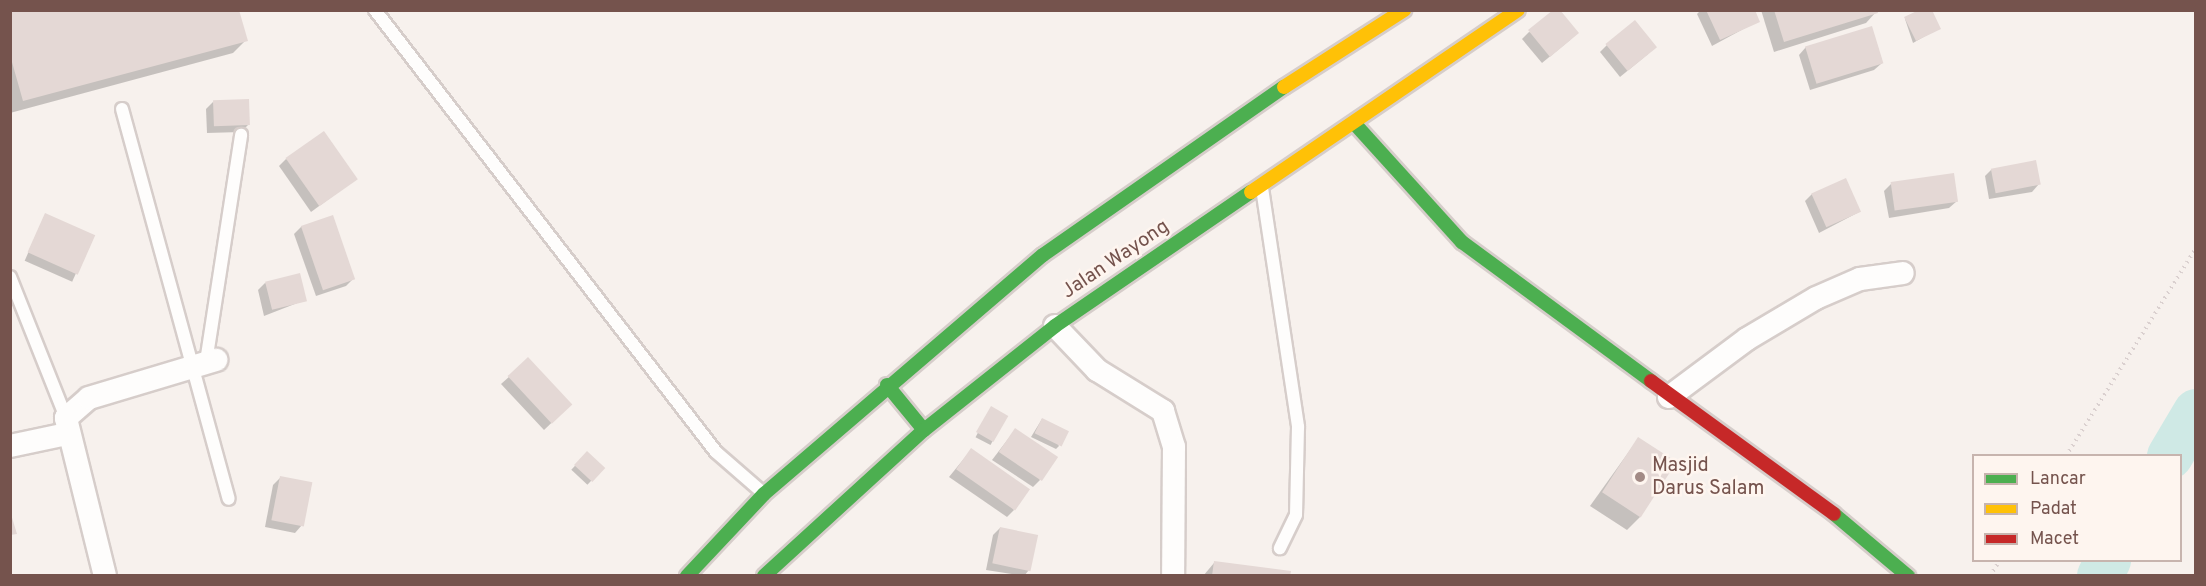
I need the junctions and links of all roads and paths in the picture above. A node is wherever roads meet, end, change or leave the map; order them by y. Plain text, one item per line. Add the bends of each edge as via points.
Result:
1 (375, 10) edge
2 (1404, 10) edge
3 (1518, 10) edge
4 (122, 109) dead end
5 (1354, 123) junction
6 (241, 135) dead end
7 (1262, 184) junction
8 (2196, 248) edge
9 (1903, 273) dead end
10 (10, 277) edge
11 (1055, 326) junction
12 (204, 362) junction
13 (887, 385) junction
14 (1669, 397) junction
15 (67, 426) junction
16 (924, 430) junction
17 (10, 446) edge
18 (2067, 454) edge
19 (764, 494) junction
20 (229, 499) dead end
21 (1280, 548) dead end
22 (1999, 562) edge
23 (105, 576) edge
24 (687, 576) edge
25 (764, 576) edge
26 (1173, 576) edge
27 (1908, 576) edge
28 (1990, 576) edge

1 - 19 lane via 716,452
2 - 13 main road via 1238,117 1043,255
3 - 5 main road, Jalan Wayong
4 - 12 lane
5 - 7 main road, Jalan Wayong
5 - 14 main road via 1462,242
6 - 12 lane
7 - 11 main road, Jalan Wayong
7 - 21 lane via 1298,427 1296,515
8 - 18 path
9 - 14 street via 1860,279 1816,298
10 - 15 lane
11 - 16 main road, Jalan Wayong
11 - 26 street via 1097,370 1163,411 1174,447
12 - 15 street via 89,398
12 - 20 lane
13 - 16 main road
13 - 19 main road
14 - 27 main road via 1865,537
15 - 17 street
15 - 23 street
16 - 25 main road, Jalan Wayong
19 - 24 main road
22 - 28 path

